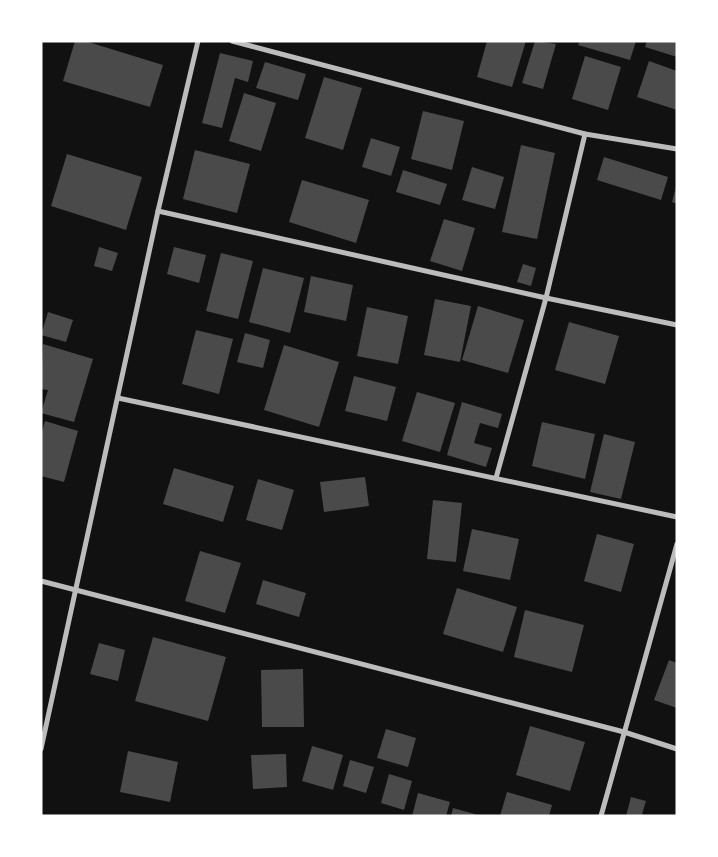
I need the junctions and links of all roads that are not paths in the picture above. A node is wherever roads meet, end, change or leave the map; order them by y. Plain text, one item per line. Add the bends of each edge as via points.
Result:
1 (198, 41) edge
2 (232, 41) edge
3 (585, 134) junction
4 (677, 149) edge
5 (158, 211) junction
6 (546, 298) junction
7 (677, 325) edge
8 (118, 398) junction
9 (496, 478) junction
10 (677, 517) edge
11 (677, 544) edge
12 (41, 581) edge
13 (76, 590) junction
14 (624, 732) junction
15 (41, 749) edge
16 (677, 749) edge
17 (601, 816) edge

1 - 5 street
2 - 3 street
3 - 4 street
3 - 6 street
5 - 6 street
5 - 8 street
6 - 7 street
6 - 9 street
8 - 9 street
8 - 13 street
9 - 10 street
11 - 14 street
12 - 13 street
13 - 14 street
13 - 15 street
14 - 16 street
14 - 17 street

